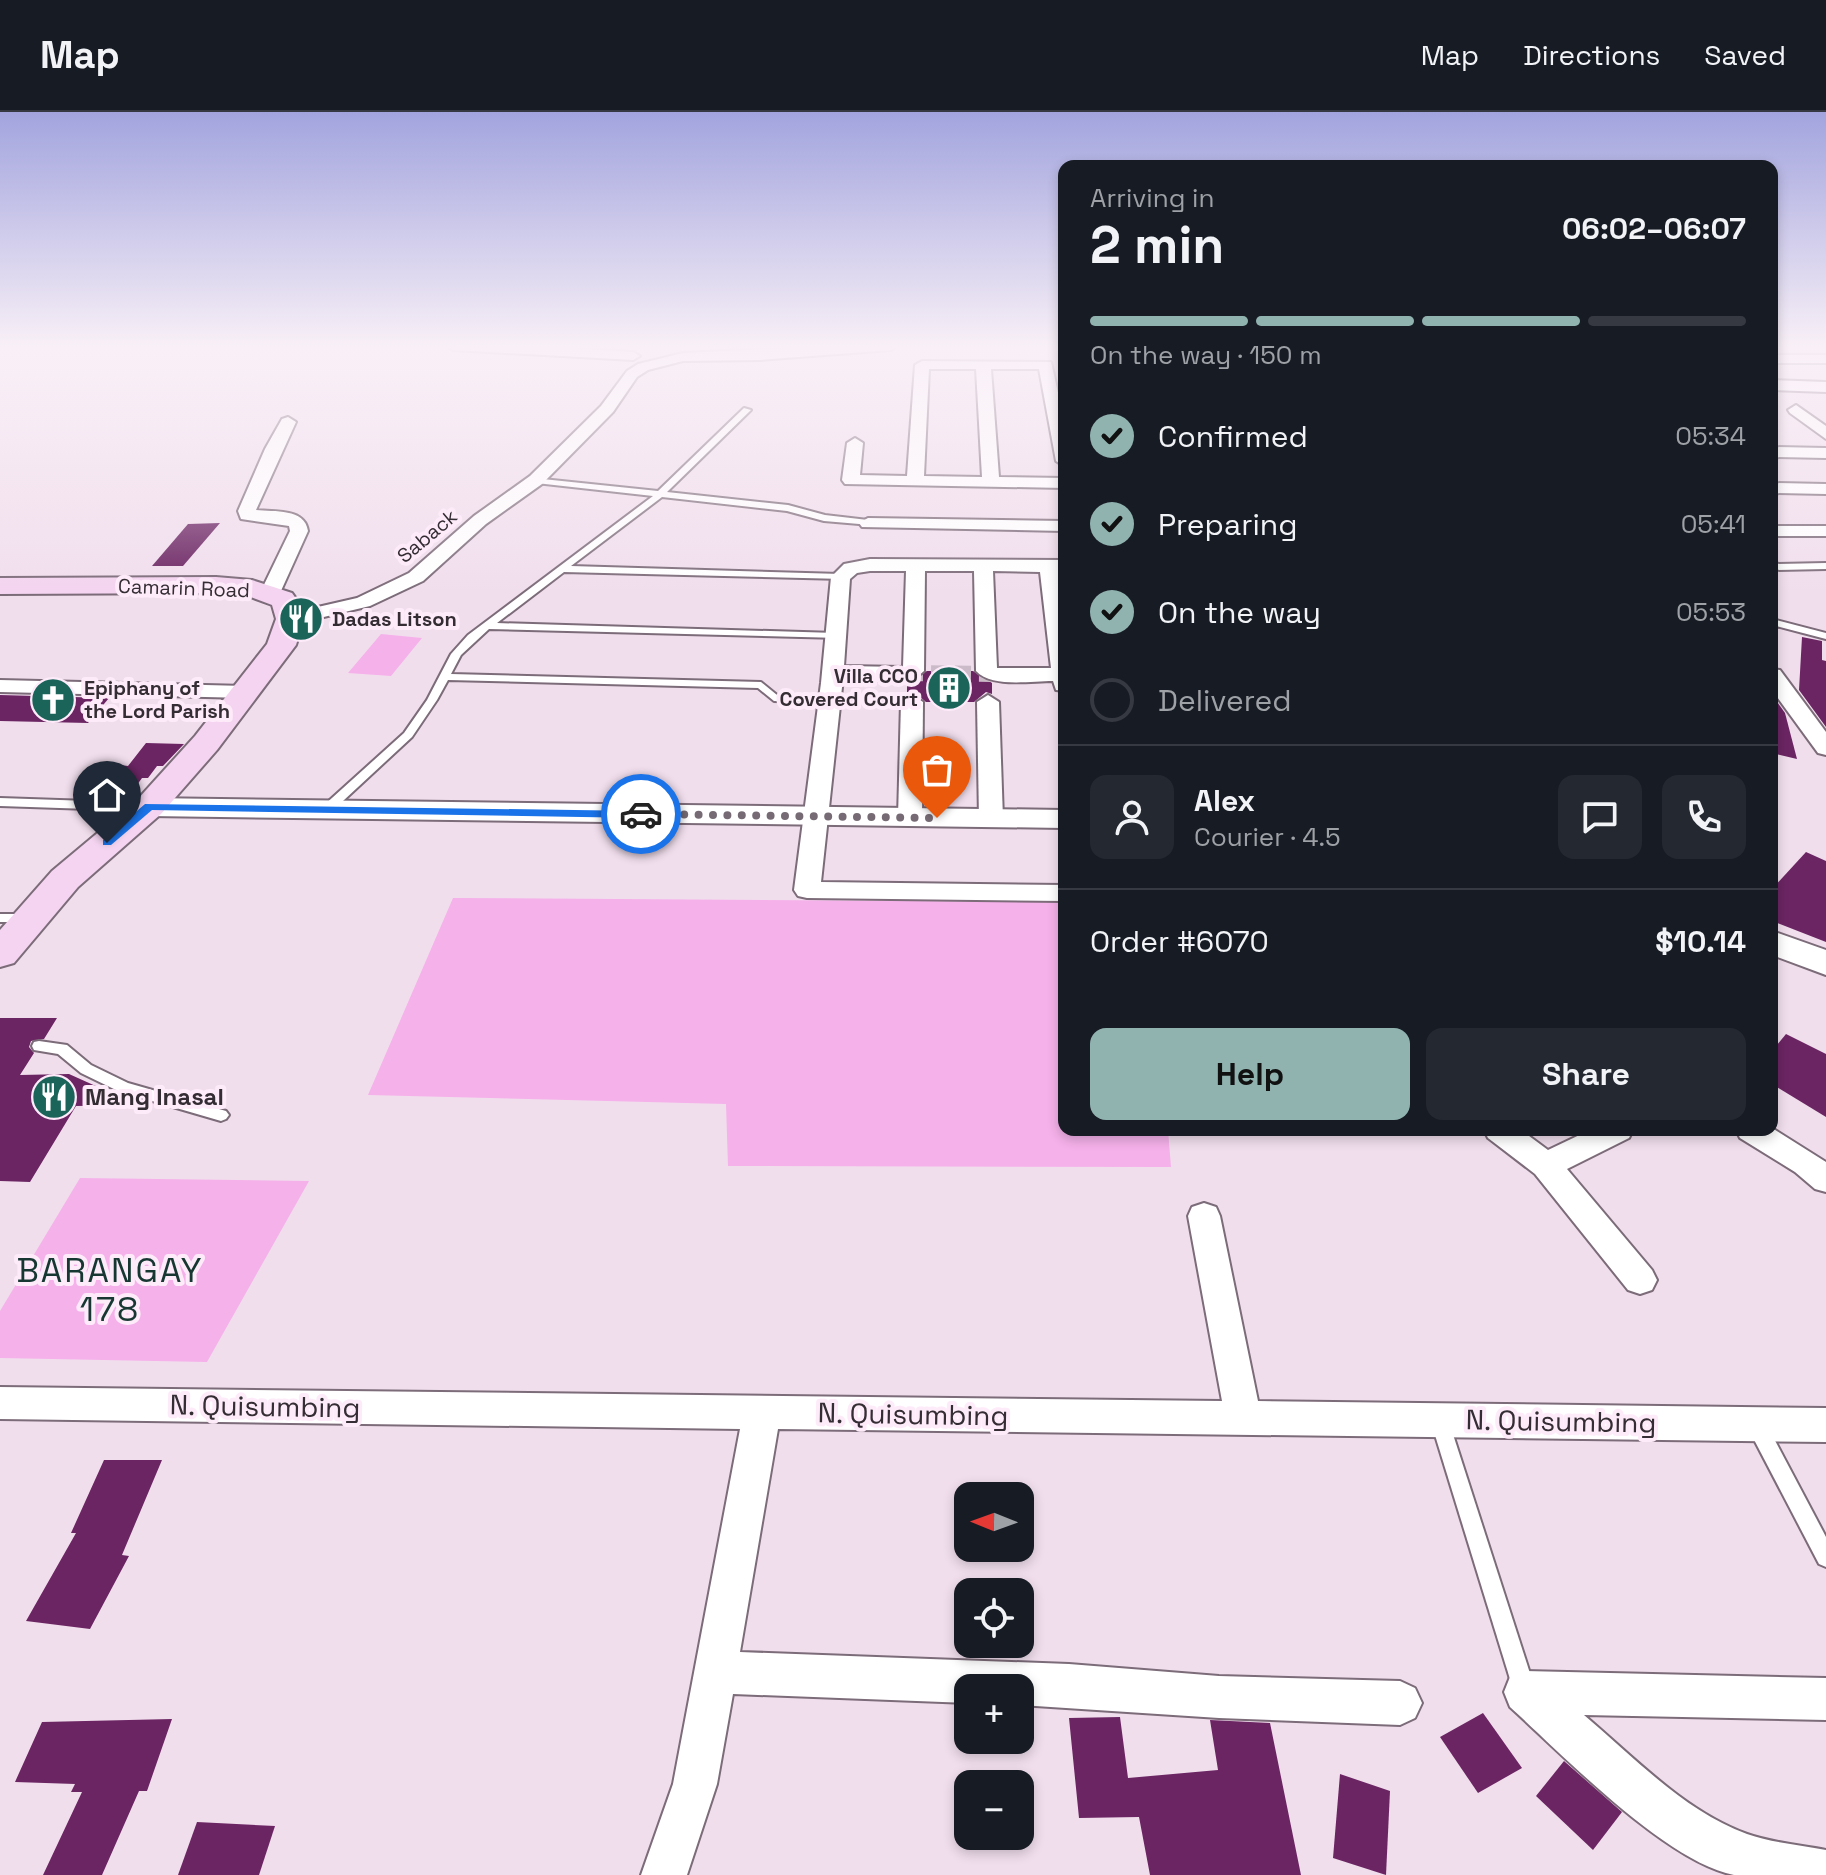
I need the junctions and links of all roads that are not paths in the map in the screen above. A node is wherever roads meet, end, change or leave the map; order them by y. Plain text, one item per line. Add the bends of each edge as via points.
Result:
1 (285, 428) edge
2 (588, 428) edge
3 (728, 428) edge
4 (918, 428) edge
5 (987, 428) edge
6 (855, 443) dead end
7 (1778, 452) edge
8 (1826, 453) edge
9 (536, 480) junction
10 (915, 481) junction
11 (991, 482) junction
12 (1058, 483) edge
13 (1778, 488) edge
14 (1826, 489) edge
15 (659, 495) junction
16 (868, 523) joint
17 (1058, 526) edge
18 (1778, 531) edge
19 (1826, 531) edge
20 (916, 566) junction
21 (983, 566) junction
22 (1056, 566) edge
23 (1826, 566) edge
24 (1778, 567) edge
25 (565, 569) junction
26 (841, 577) junction
27 (0, 586) edge
28 (270, 593) junction
29 (1058, 594) edge
30 (290, 619) junction
31 (1778, 624) edge
32 (490, 626) junction
33 (836, 636) junction
34 (1826, 636) edge
35 (833, 672) junction
36 (443, 677) junction
37 (1058, 678) edge
38 (1778, 683) edge
39 (0, 686) edge
40 (246, 692) junction
41 (829, 701) junction
42 (912, 702) dead end
43 (988, 702) dead end
44 (1826, 748) edge
45 (0, 802) edge
46 (149, 807) junction
47 (326, 810) junction
48 (816, 817) junction
49 (910, 818) junction
50 (991, 819) junction
51 (1058, 819) edge
52 (1058, 893) edge
53 (14, 918) edge
54 (1778, 944) edge
55 (0, 954) edge
56 (1826, 963) edge
57 (39, 1046) dead end
58 (221, 1115) dead end
59 (1507, 1136) edge
60 (1606, 1136) edge
61 (1761, 1136) edge
62 (1546, 1165) junction
63 (1826, 1180) edge
64 (1204, 1216) dead end
65 (1640, 1280) dead end
66 (0, 1403) edge
67 (762, 1412) junction
68 (1243, 1417) junction
69 (1440, 1420) junction
70 (1756, 1424) junction
71 (1826, 1425) edge
72 (1826, 1557) edge
73 (715, 1672) junction
74 (1525, 1692) junction
75 (1826, 1699) edge
76 (1400, 1703) dead end
77 (1826, 1873) edge
78 (664, 1875) edge

1 - 28 street via 247,511 298,524
2 - 9 street, Saback
3 - 15 lane
4 - 10 street
5 - 11 street
6 - 10 street via 851,480
7 - 8 street
9 - 15 lane
9 - 30 street, Saback via 480,520 416,577 363,602
10 - 11 street
11 - 12 street
13 - 14 street
15 - 16 lane via 788,508
15 - 25 lane
16 - 17 street
18 - 19 street
20 - 21 street
20 - 26 street via 870,565 851,568
20 - 35 street via 910,672
21 - 22 street
21 - 37 street via 989,672
22 - 29 street
23 - 24 lane
25 - 26 lane
25 - 32 lane
26 - 33 street
27 - 28 main road, Camarin Road via 216,585
28 - 30 main road, Camarin Road via 282,599
30 - 40 main road via 281,645
31 - 34 lane
32 - 33 lane
32 - 36 lane via 456,654
33 - 35 street
35 - 41 street
36 - 41 lane via 761,685 774,698
36 - 47 lane via 408,735
38 - 44 street
39 - 40 street
40 - 46 main road
41 - 48 street
42 - 49 street
43 - 50 street
45 - 46 lane
46 - 47 street
46 - 53 main road
47 - 48 street
48 - 49 street
48 - 52 street via 808,890
49 - 50 street
50 - 51 street
53 - 55 main road
54 - 56 street
57 - 58 lane via 62,1049 86,1069 123,1087
59 - 62 street
60 - 62 street
61 - 63 street
62 - 65 street
64 - 68 street
66 - 67 street, N. Quisumbing
67 - 68 street, N. Quisumbing
67 - 73 street
68 - 69 street, N. Quisumbing
69 - 70 street, N. Quisumbing
69 - 74 lane
70 - 71 street, N. Quisumbing
70 - 72 lane
73 - 76 street
73 - 78 street via 695,1784
74 - 75 street
74 - 77 street via 1700,1838 1751,1859

